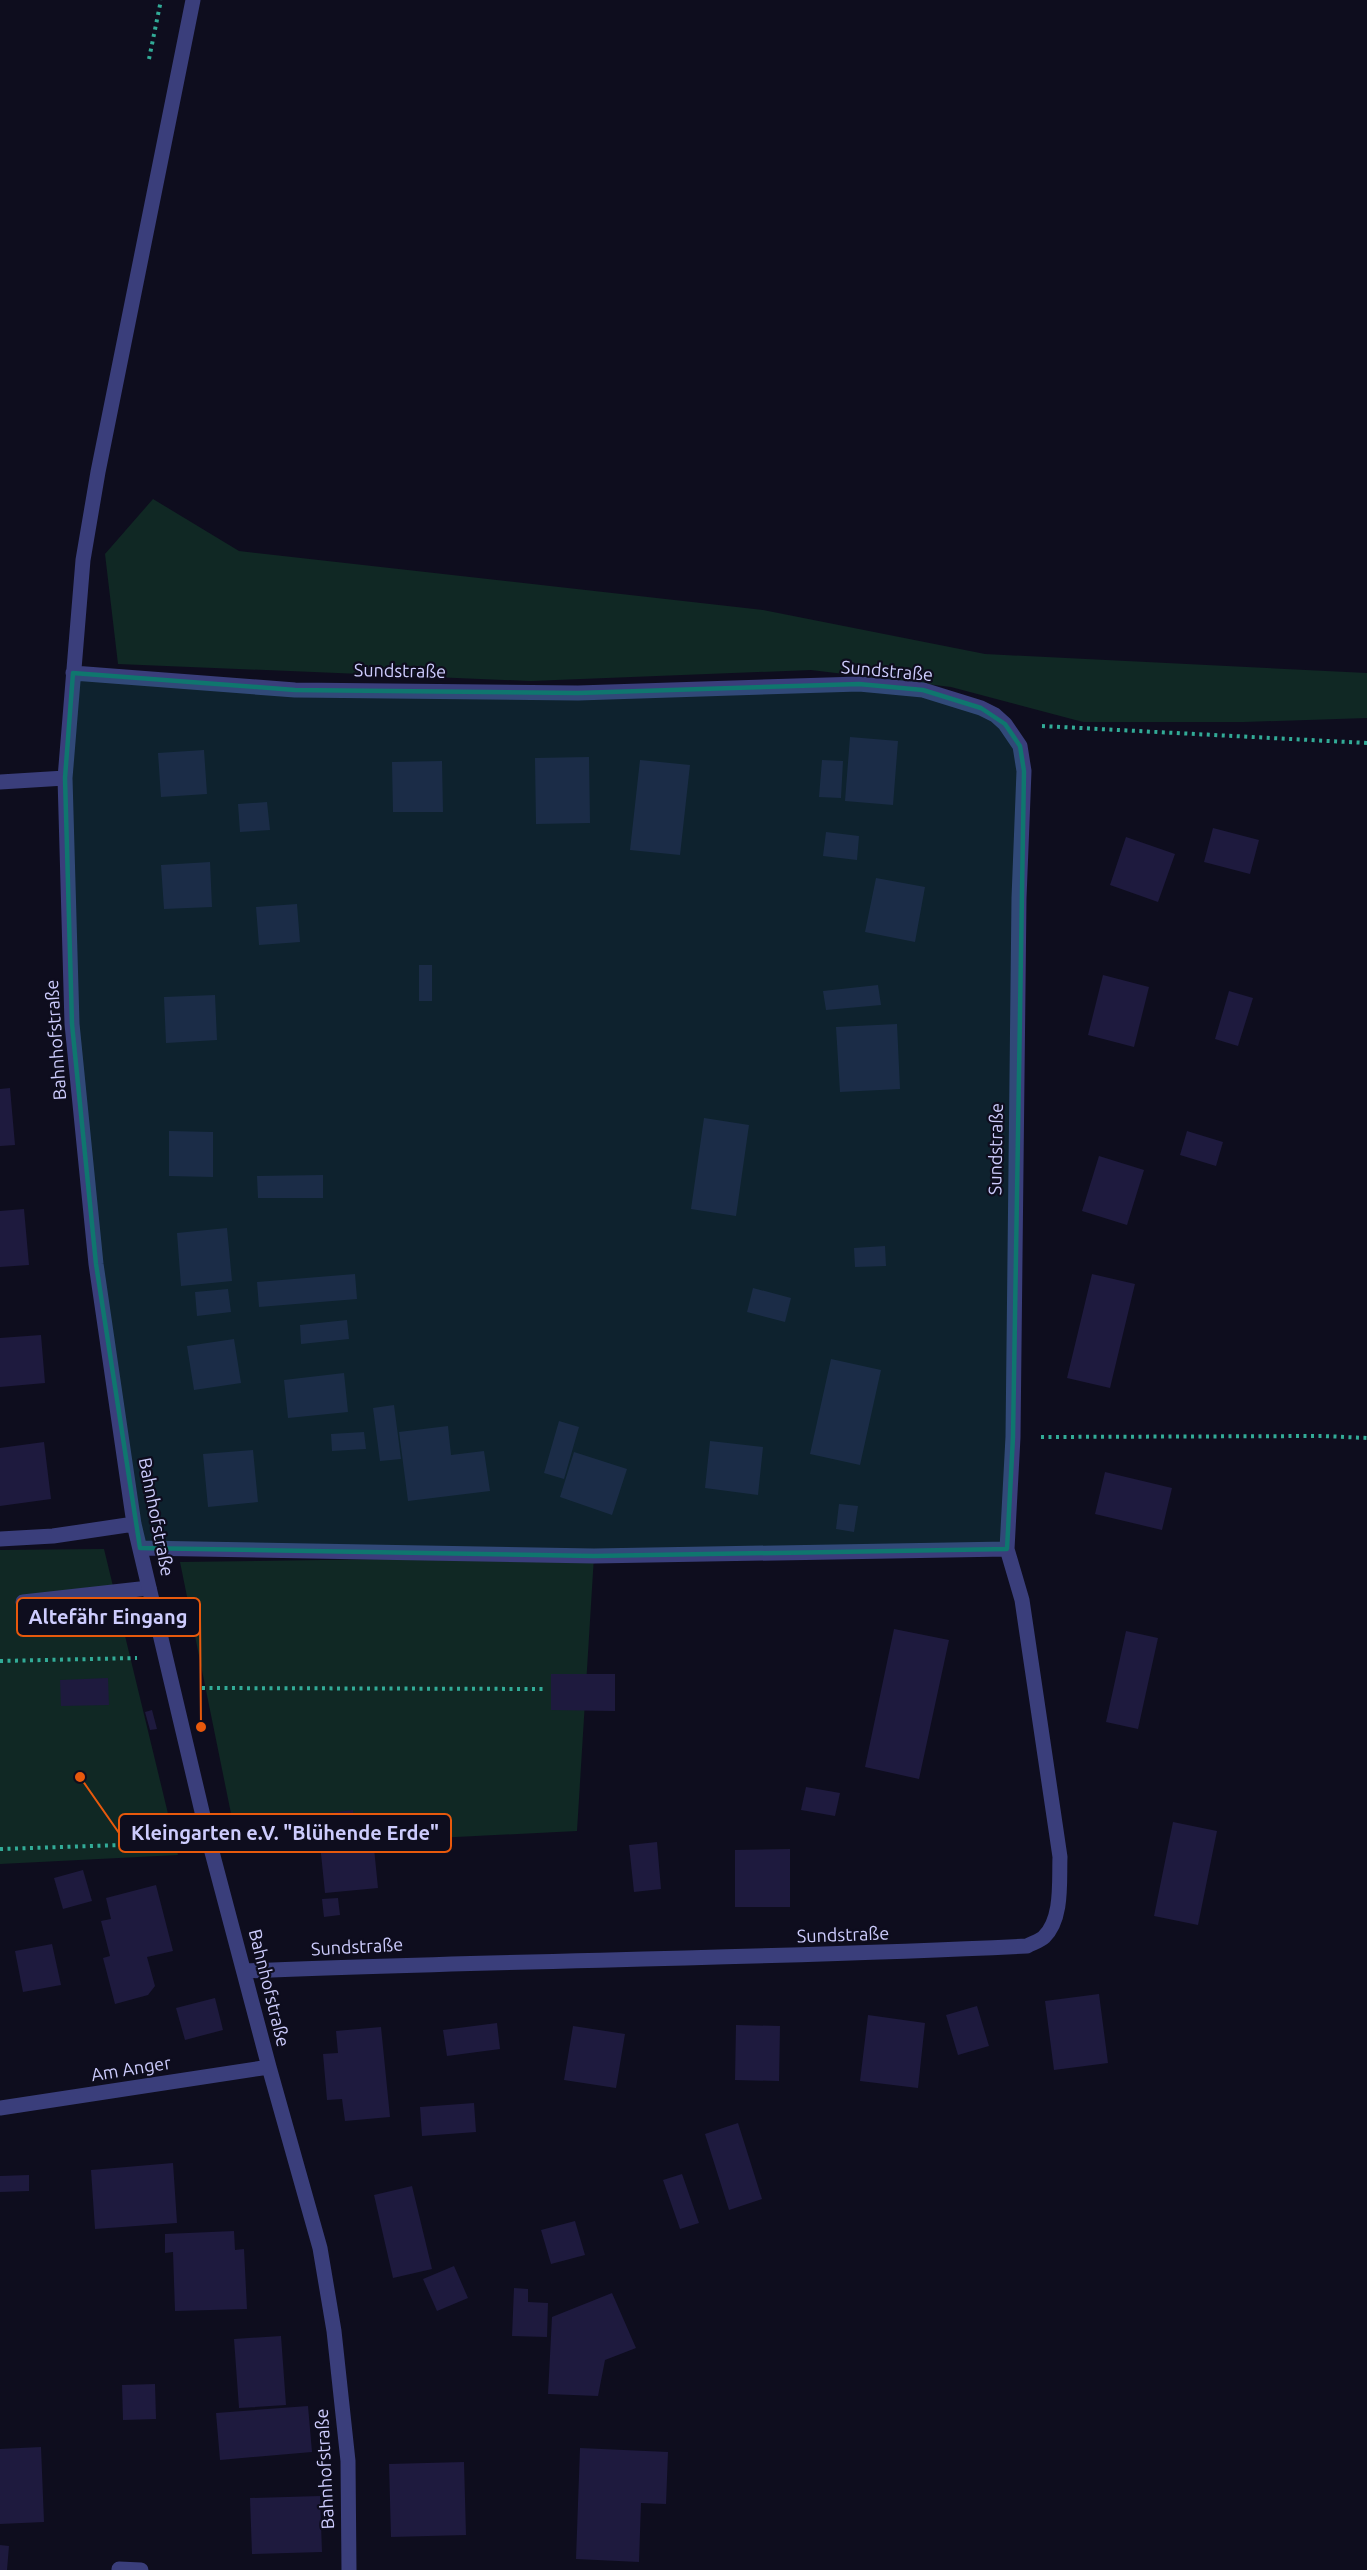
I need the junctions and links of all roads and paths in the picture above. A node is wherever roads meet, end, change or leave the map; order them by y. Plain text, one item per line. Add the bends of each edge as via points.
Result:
1 (193, 0) edge
2 (73, 673) junction
3 (1005, 724) junction
4 (1367, 743) edge
5 (65, 778) junction
6 (0, 782) edge
7 (1013, 1437) junction
8 (1367, 1438) edge
9 (134, 1524) junction
10 (0, 1539) edge
11 (140, 1548) junction
12 (1007, 1549) junction
13 (149, 1588) junction
14 (23, 1602) dead end
15 (165, 1655) junction
16 (0, 1661) edge
17 (172, 1688) junction
18 (546, 1689) dead end
19 (208, 1837) junction
20 (0, 1850) edge
21 (245, 1971) junction
22 (269, 2067) junction
23 (0, 2108) edge
24 (119, 2569) edge
25 (141, 2570) edge
26 (349, 2570) edge

1 - 2 street, Bahnhofstraße via 100,461 83,560
2 - 3 street, Sundstraße via 295,690 578,693 859,684 923,690 981,708
2 - 5 street, Bahnhofstraße
3 - 4 path
3 - 7 street, Sundstraße via 1020,746 1024,771
5 - 6 street
5 - 9 street, Bahnhofstraße via 73,1036 96,1264
7 - 8 path
7 - 12 street, Sundstraße
9 - 10 street
9 - 11 street, Bahnhofstraße
11 - 12 street via 594,1556
11 - 13 street, Bahnhofstraße
12 - 21 street, Sundstraße via 1022,1599 1060,1857 1058,1898 1052,1926 1043,1938 1027,1946 876,1954
13 - 14 street
13 - 15 street, Bahnhofstraße
15 - 16 path
15 - 17 street, Bahnhofstraße
17 - 18 path
17 - 19 street, Bahnhofstraße
19 - 20 path via 176,1844
19 - 21 street, Bahnhofstraße
21 - 22 street, Bahnhofstraße
22 - 23 street, Am Anger
22 - 26 street, Bahnhofstraße via 320,2248 334,2331 348,2462
24 - 25 street

